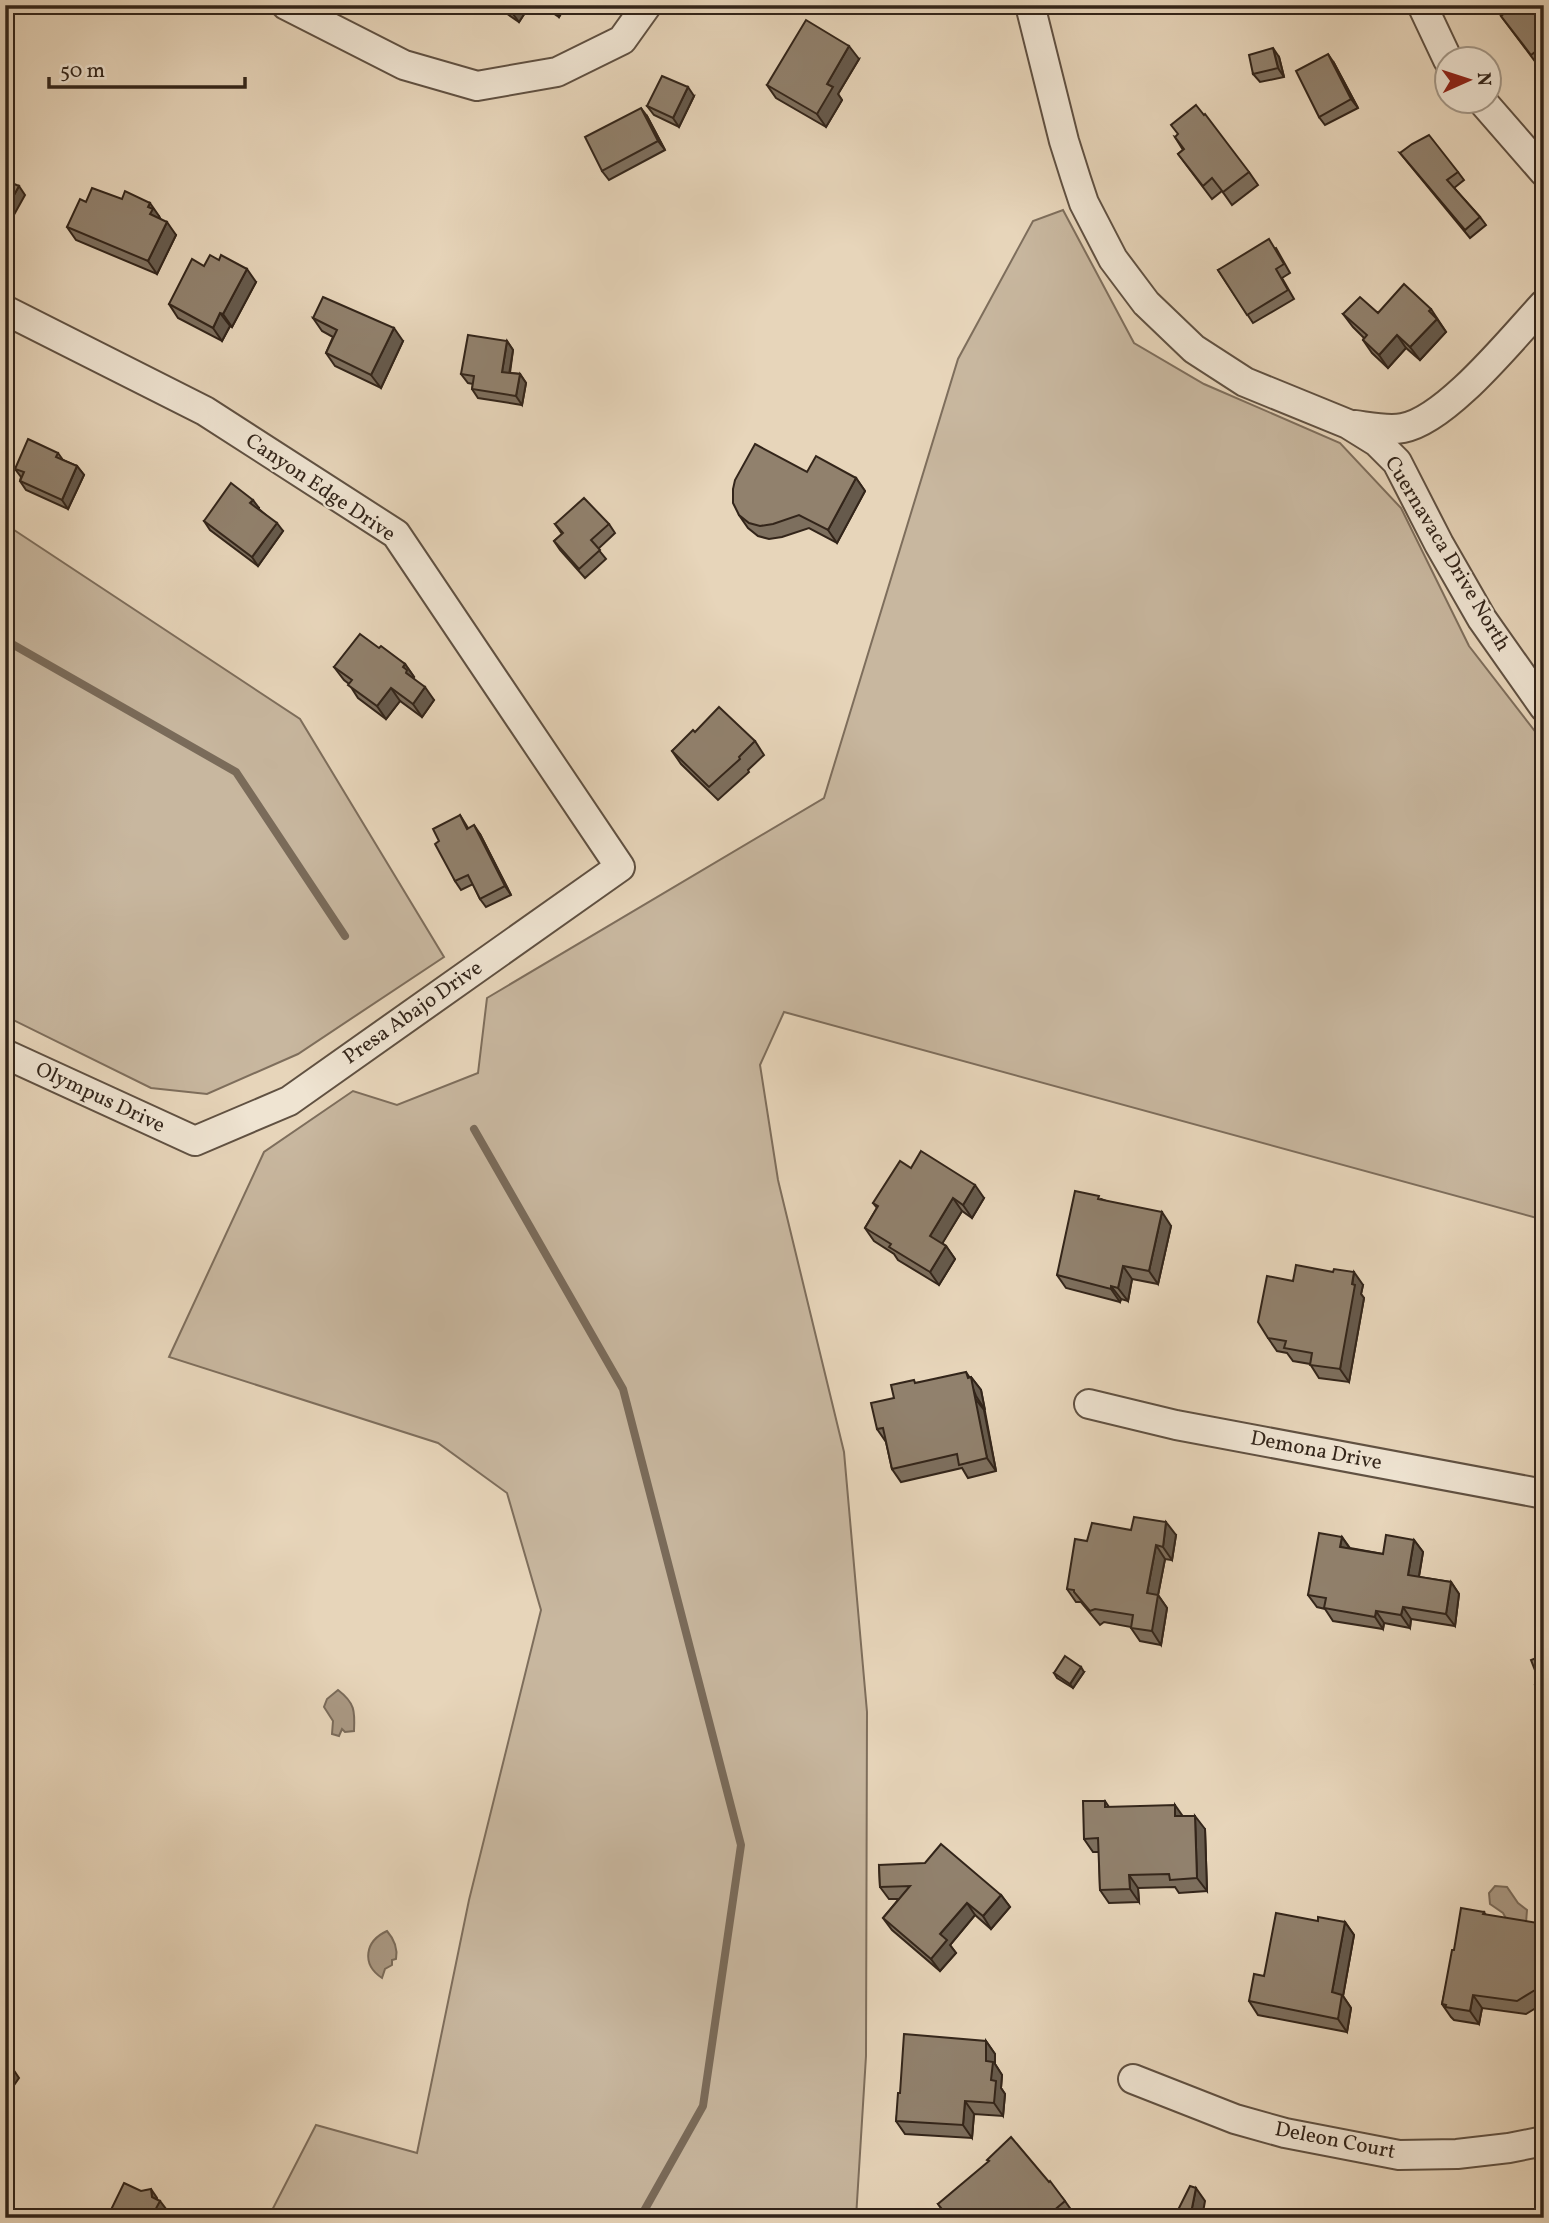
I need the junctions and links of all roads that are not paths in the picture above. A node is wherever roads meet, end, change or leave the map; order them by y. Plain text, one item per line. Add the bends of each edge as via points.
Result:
1 (286, 5) edge
2 (647, 5) edge
3 (1031, 5) edge
4 (1422, 5) edge
5 (1441, 46) edge
6 (1495, 116) edge
7 (1544, 172) edge
8 (1544, 304) edge
9 (5, 310) edge
10 (1349, 424) junction
11 (1544, 707) edge
12 (620, 867) joint
13 (5, 1054) edge
14 (195, 1141) joint
15 (1089, 1404) dead end
16 (1544, 1494) edge
17 (1133, 2079) dead end
18 (1544, 2141) edge

1 - 2 street via 404,65 477,86 557,72 622,40
3 - 10 street, Cuernavaca Drive North via 1084,203 1113,259 1146,303 1194,349 1245,382
4 - 5 street
6 - 7 street
8 - 10 street via 1438,412 1404,428
9 - 12 street, Canyon Edge Drive via 205,411 396,534
10 - 11 street, Cuernavaca Drive North via 1397,462 1482,619
12 - 14 street, Presa Abajo Drive via 289,1101
13 - 14 street, Olympus Drive
15 - 16 street, Demona Drive via 1176,1425
17 - 18 street, Deleon Court via 1285,2133 1399,2155 1457,2154

